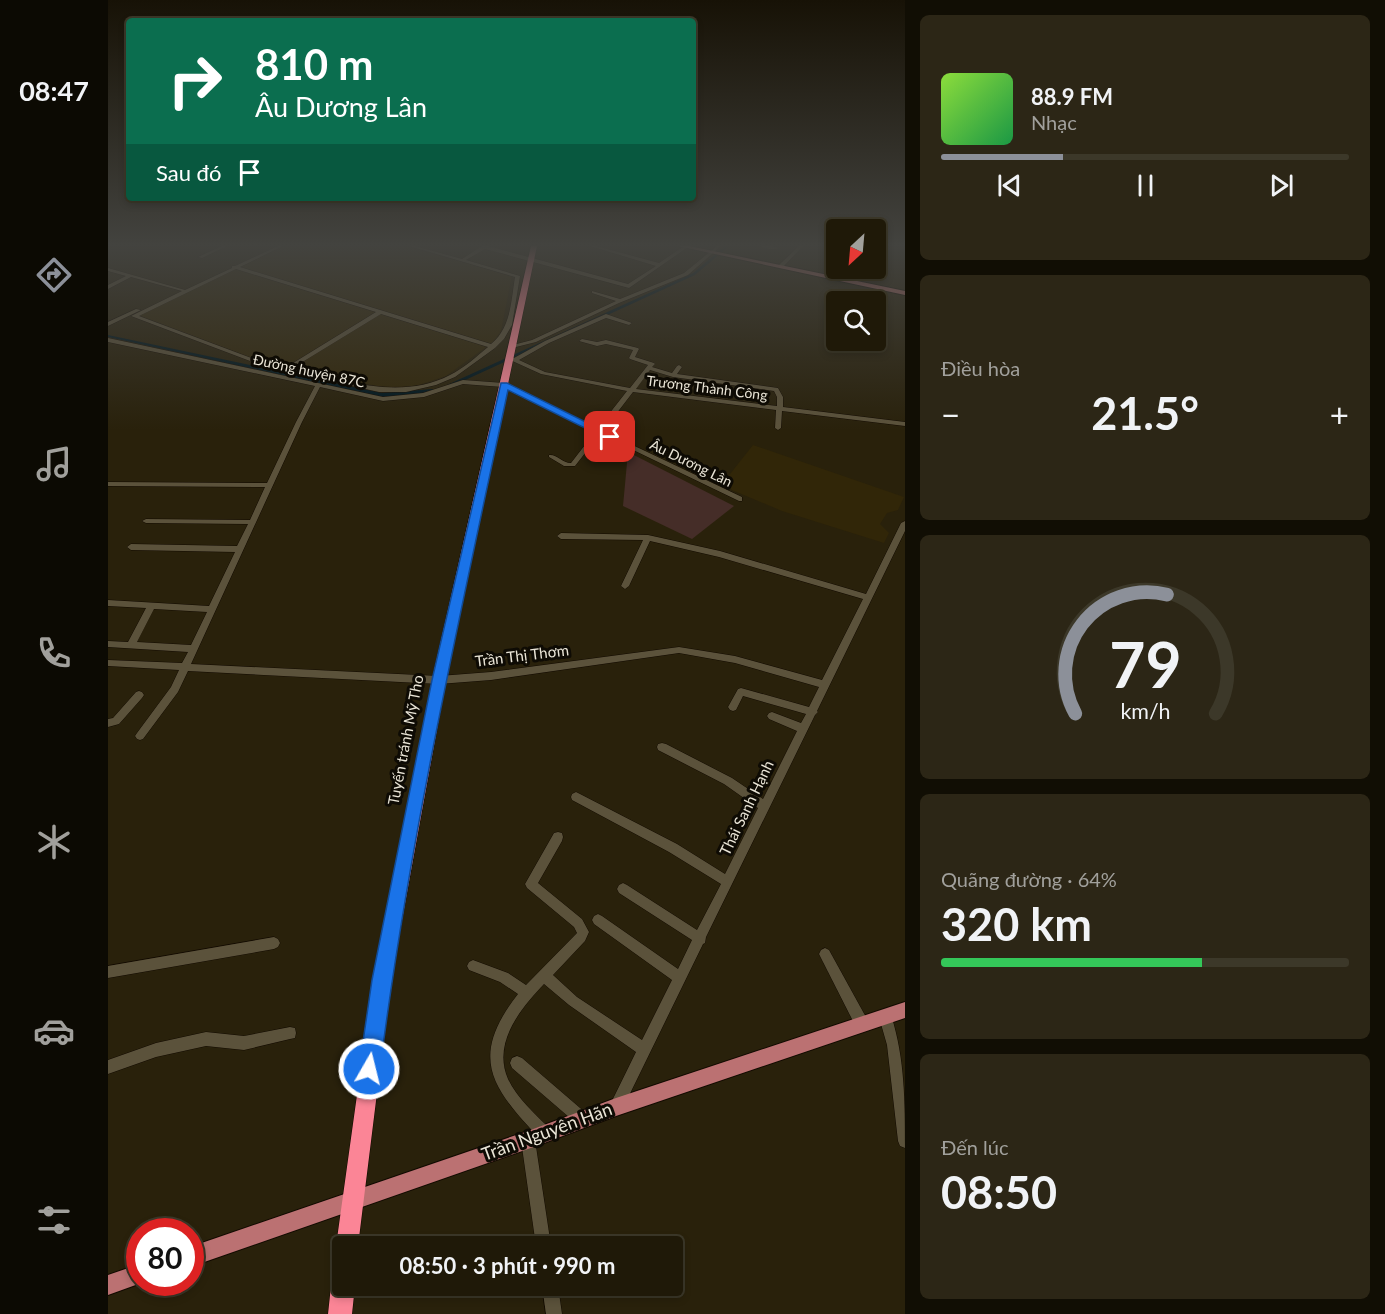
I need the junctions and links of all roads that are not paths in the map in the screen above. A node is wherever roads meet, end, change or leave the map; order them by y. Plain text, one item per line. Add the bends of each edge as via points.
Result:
1 (144, 307) edge
2 (153, 307) edge
3 (365, 307) edge
4 (514, 307) edge
5 (518, 307) edge
6 (608, 307) edge
7 (380, 312) junction
8 (629, 323) dead end
9 (108, 324) edge
10 (512, 325) junction
11 (108, 340) edge
12 (582, 341) dead end
13 (493, 347) junction
14 (512, 354) junction
15 (679, 367) dead end
16 (648, 368) junction
17 (286, 370) junction
18 (673, 375) junction
19 (504, 385) junction
20 (318, 386) junction
21 (632, 390) junction
22 (779, 409) junction
23 (905, 424) edge
24 (778, 428) dead end
25 (600, 432) junction
26 (551, 456) dead end
27 (108, 484) edge
28 (269, 485) junction
29 (739, 499) dead end
30 (147, 521) dead end
31 (251, 522) junction
32 (905, 523) edge
33 (561, 536) dead end
34 (648, 538) junction
35 (131, 546) dead end
36 (239, 549) junction
37 (625, 586) dead end
38 (867, 597) junction
39 (108, 604) edge
40 (151, 606) junction
41 (211, 609) junction
42 (108, 644) edge
43 (131, 645) junction
44 (188, 660) junction
45 (108, 663) edge
46 (439, 680) junction
47 (826, 685) junction
48 (139, 695) dead end
49 (734, 707) dead end
50 (813, 712) junction
51 (772, 716) dead end
52 (108, 723) edge
53 (804, 729) junction
54 (140, 736) dead end
55 (662, 747) dead end
56 (576, 798) dead end
57 (764, 806) junction
58 (558, 837) dead end
59 (728, 882) junction
60 (623, 889) dead end
61 (598, 920) dead end
62 (701, 939) junction
63 (274, 943) dead end
64 (825, 954) dead end
65 (473, 966) dead end
66 (108, 972) edge
67 (544, 975) junction
68 (680, 978) junction
69 (527, 993) junction
70 (905, 1010) edge
71 (885, 1017) junction
72 (862, 1024) junction
73 (290, 1033) dead end
74 (644, 1049) junction
75 (517, 1063) dead end
76 (108, 1067) edge
77 (616, 1107) junction
78 (582, 1119) junction
79 (537, 1137) junction
80 (905, 1141) edge
81 (351, 1203) junction
82 (347, 1236) edge
83 (543, 1236) edge
84 (204, 1252) edge
85 (126, 1279) edge
86 (108, 1285) edge
87 (342, 1296) edge
88 (551, 1296) edge
89 (340, 1314) edge
90 (554, 1314) edge

1 - 9 street
2 - 17 street via 135,316 254,362
3 - 7 street
4 - 10 street
5 - 10 highway, Tuyến tránh Mỹ Tho
6 - 14 street
7 - 13 street
7 - 17 street
8 - 14 street via 604,316
10 - 13 street
10 - 14 highway, Tuyến tránh Mỹ Tho
11 - 20 street, Đường huyện 87C
12 - 16 street via 636,349 631,357 652,363
13 - 17 street via 453,376 406,390 379,390
14 - 19 highway, Tuyến tránh Mỹ Tho
14 - 21 street, Trương Thành Công via 550,375
15 - 18 street
16 - 18 street
16 - 21 street
18 - 22 street via 774,388 780,397
19 - 20 street, Đường huyện 87C via 463,382 431,394 392,399
19 - 25 street, Âu Dương Lân
19 - 46 highway, Tuyến tránh Mỹ Tho
20 - 28 street
21 - 22 street, Trương Thành Công
21 - 25 street
22 - 23 street, Trương Thành Công
22 - 24 street
25 - 26 street via 573,465
25 - 29 street, Âu Dương Lân
27 - 28 street
28 - 31 street
30 - 31 street
31 - 36 street
32 - 38 street, Thái Sanh Hạnh
33 - 34 street
34 - 37 street
34 - 38 street via 720,554
35 - 36 street
36 - 41 street
38 - 47 street, Thái Sanh Hạnh
39 - 40 street
40 - 41 street
40 - 43 street
41 - 44 street
42 - 43 street
43 - 44 street
44 - 45 street, Trần Thị Thơm
44 - 46 street, Trần Thị Thơm
44 - 54 street via 163,706
46 - 47 street, Trần Thị Thơm via 679,650
46 - 81 highway, Tuyến tránh Mỹ Tho via 382,980
47 - 50 street, Thái Sanh Hạnh
48 - 52 street via 116,721
49 - 50 street via 741,692
50 - 53 street, Thái Sanh Hạnh
51 - 53 street
53 - 57 street, Thái Sanh Hạnh
55 - 57 street via 728,781
56 - 59 street via 673,848
57 - 59 street, Thái Sanh Hạnh
58 - 67 street via 531,884 578,923 583,932
59 - 62 street, Thái Sanh Hạnh
60 - 62 street
61 - 68 street
62 - 68 street, Thái Sanh Hạnh
63 - 66 street
64 - 72 street
65 - 69 street via 504,977
67 - 69 street
67 - 74 street via 582,1007
68 - 74 street, Thái Sanh Hạnh
69 - 79 street via 504,1027 498,1066 501,1079
70 - 71 main road, Trần Nguyên Hãn
71 - 72 main road, Trần Nguyên Hãn
71 - 80 street via 894,1045
72 - 77 main road, Trần Nguyên Hãn
73 - 76 street via 244,1043 206,1039 156,1050
74 - 77 street, Thái Sanh Hạnh
75 - 78 street
77 - 78 main road, Trần Nguyên Hãn
78 - 79 main road, Trần Nguyên Hãn
79 - 81 main road, Trần Nguyên Hãn
79 - 83 street
81 - 82 highway, Tuyến tránh Mỹ Tho
81 - 84 main road, Trần Nguyên Hãn
85 - 86 main road
87 - 89 highway
88 - 90 street

